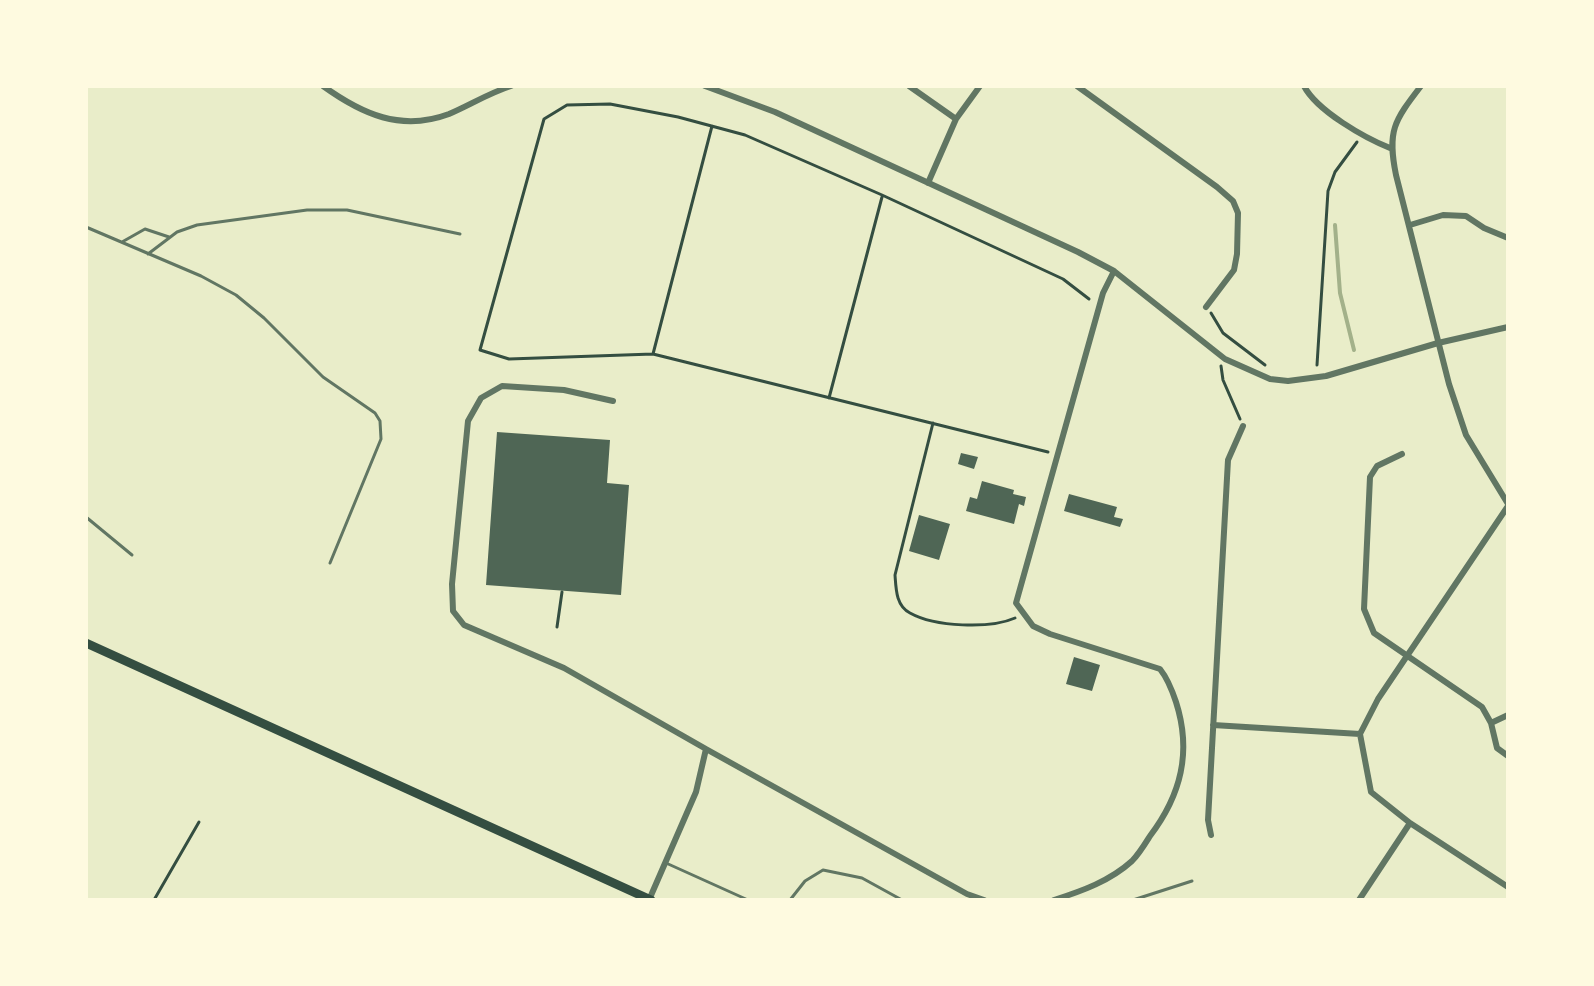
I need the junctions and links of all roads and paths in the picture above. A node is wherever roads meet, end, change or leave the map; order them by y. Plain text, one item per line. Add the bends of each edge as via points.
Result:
1 (323, 86) edge
2 (511, 86) edge
3 (705, 86) edge
4 (909, 86) edge
5 (980, 86) edge
6 (1077, 86) edge
7 (1304, 86) edge
8 (1421, 86) edge
9 (956, 119) junction
10 (712, 126) junction
11 (1362, 135) junction
12 (1390, 148) junction
13 (928, 183) junction
14 (882, 195) junction
15 (1410, 225) junction
16 (86, 227) edge
17 (460, 234) dead end
18 (169, 237) junction
19 (1508, 238) edge
20 (121, 243) junction
21 (148, 254) junction
22 (1114, 271) junction
23 (1206, 307) joint
24 (1098, 313) junction
25 (1508, 327) edge
26 (1236, 343) junction
27 (1438, 343) junction
28 (1231, 351) dead end
29 (653, 354) junction
30 (1317, 365) dead end
31 (1221, 366) dead end
32 (1270, 369) dead end
33 (829, 398) junction
34 (613, 401) dead end
35 (933, 423) junction
36 (1243, 426) joint
37 (1057, 454) junction
38 (1402, 454) dead end
39 (1508, 505) edge
40 (86, 517) edge
41 (132, 555) dead end
42 (330, 563) dead end
43 (562, 592) dead end
44 (1023, 615) junction
45 (557, 627) dead end
46 (86, 643) edge
47 (1408, 657) junction
48 (1508, 715) edge
49 (1491, 723) junction
50 (1213, 725) junction
51 (1360, 734) junction
52 (706, 749) junction
53 (1508, 756) edge
54 (199, 822) dead end
55 (1410, 823) junction
56 (1211, 835) dead end
57 (666, 863) junction
58 (1192, 881) dead end
59 (1508, 887) edge
60 (154, 900) edge
61 (650, 900) edge
62 (748, 900) edge
63 (790, 900) edge
64 (902, 900) edge
65 (984, 900) edge
66 (1054, 900) edge
67 (1133, 900) edge
68 (1359, 900) edge

1 - 2 street via 371,115 411,122 450,113
3 - 13 street via 775,112
4 - 9 street
5 - 9 street
6 - 23 street via 1233,201 1239,232 1234,270
7 - 11 street via 1310,97
8 - 12 street via 1397,120
9 - 13 street
10 - 14 path via 745,135
10 - 29 path
10 - 29 path via 610,104 567,105 544,119 480,350 509,359
11 - 12 street
11 - 30 path via 1328,191
12 - 15 street
13 - 22 street
14 - 24 path via 1063,279 1087,295
14 - 33 path
15 - 19 street via 1443,215 1466,216
15 - 27 street
16 - 20 lane
17 - 18 lane via 347,210 307,210 197,225
18 - 20 lane via 145,229
18 - 21 lane
20 - 21 lane
21 - 42 lane via 236,295 323,377 380,421 379,446
22 - 24 street
22 - 27 street via 1225,359 1270,379 1326,376
23 - 26 path
24 - 37 street
25 - 27 street
26 - 28 path
26 - 32 path
27 - 39 street via 1466,435
29 - 33 path
31 - 36 path
33 - 35 path
34 - 52 street via 564,390 502,386 481,398 468,421 453,611 464,625 564,668
35 - 37 path
35 - 44 path via 895,575 896,596 909,613 974,626
36 - 50 street via 1228,460
37 - 44 street via 1019,588 1016,603
38 - 47 street via 1377,466 1370,477 1364,609 1374,633
39 - 47 street
40 - 41 lane
43 - 45 path
44 - 66 street via 1050,634 1160,669 1184,735 1174,800 1133,860 1105,880
46 - 61 main road
47 - 49 street via 1482,707
47 - 51 street
48 - 49 street
49 - 53 street via 1497,748
50 - 51 street
50 - 56 street
51 - 55 street via 1371,792
52 - 57 street via 696,792
52 - 65 street
54 - 60 path
55 - 59 street
55 - 68 street
57 - 61 street
57 - 62 lane
58 - 67 lane
63 - 64 lane via 823,870 862,878

